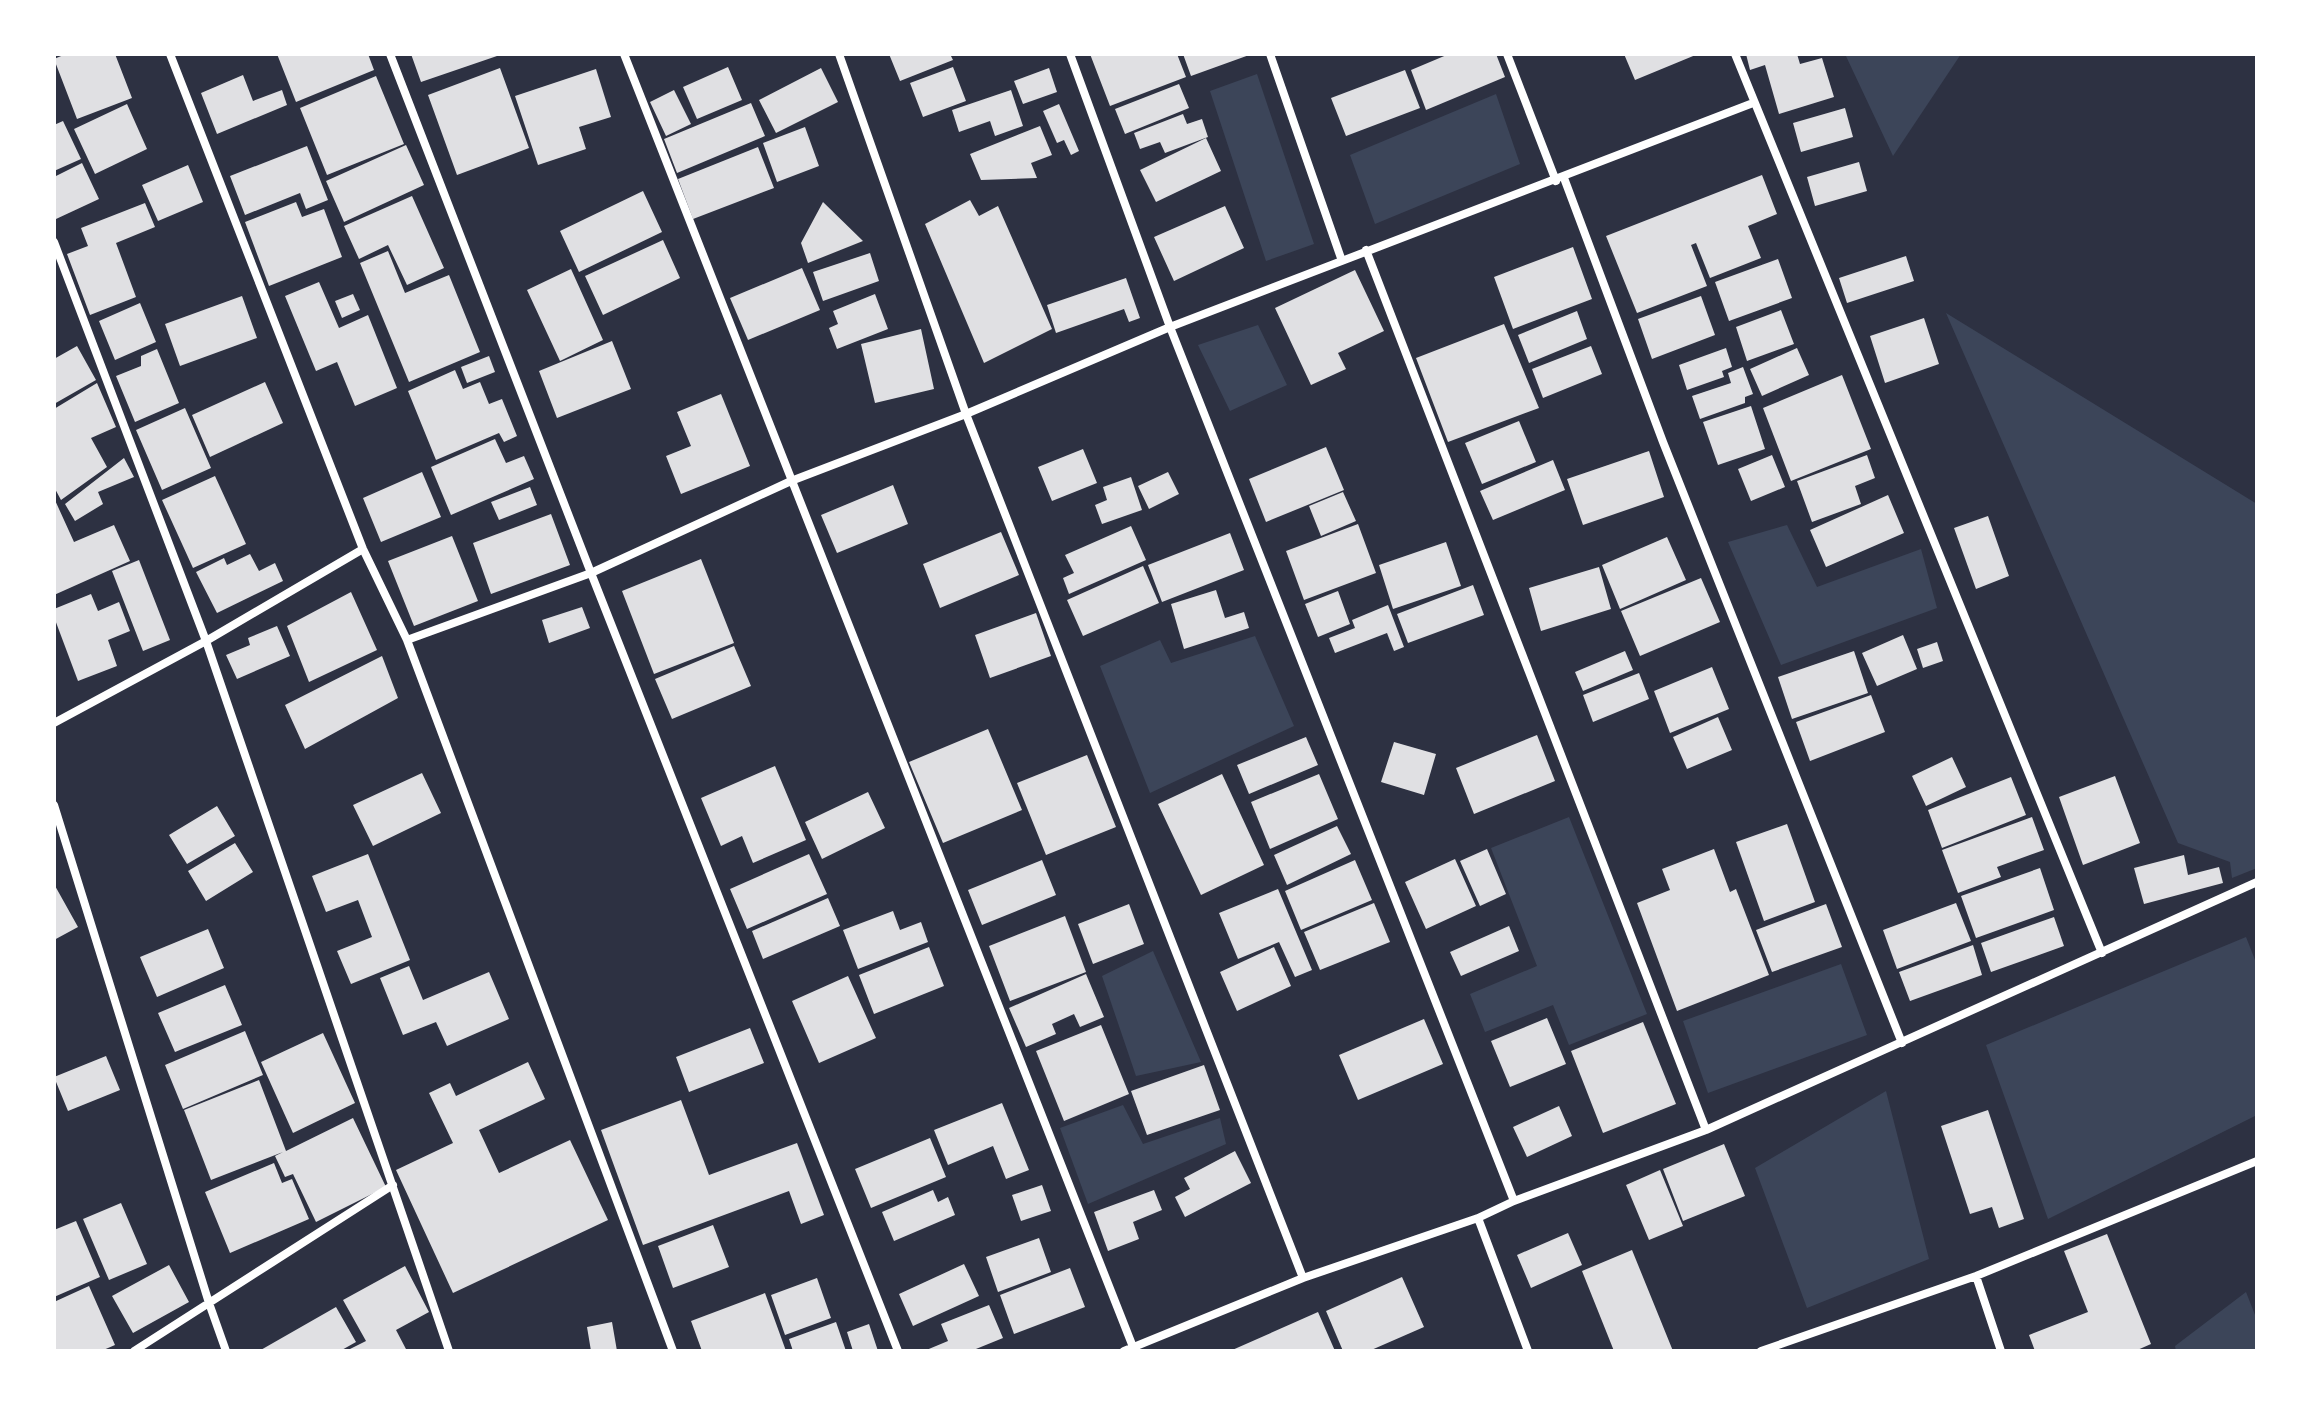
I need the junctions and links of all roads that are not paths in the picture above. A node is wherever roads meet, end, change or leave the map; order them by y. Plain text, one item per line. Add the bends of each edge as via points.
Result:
1 (182, 54) edge
2 (390, 54) edge
3 (624, 54) edge
4 (839, 54) edge
5 (1070, 54) edge
6 (1270, 54) edge
7 (1507, 54) edge
8 (1735, 54) edge
9 (170, 56) edge
10 (1753, 103) junction
11 (1560, 179) junction
12 (54, 242) edge
13 (1366, 250) junction
14 (1342, 261) junction
15 (1170, 327) junction
16 (966, 414) junction
17 (791, 481) junction
18 (363, 549) junction
19 (591, 573) junction
20 (407, 640) junction
21 (206, 641) junction
22 (54, 723) edge
23 (54, 805) edge
24 (2257, 882) edge
25 (2102, 953) junction
26 (1902, 1043) junction
27 (1706, 1130) junction
28 (2257, 1161) edge
29 (393, 1185) junction
30 (1514, 1201) junction
31 (1478, 1218) junction
32 (1976, 1276) junction
33 (1303, 1278) junction
34 (209, 1303) junction
35 (1133, 1347) junction
36 (134, 1351) edge
37 (226, 1351) edge
38 (449, 1351) edge
39 (673, 1351) edge
40 (898, 1351) edge
41 (1124, 1351) edge
42 (1528, 1351) edge
43 (1761, 1351) edge
44 (2001, 1351) edge

1 - 9 street
2 - 19 street
3 - 17 street
4 - 16 street
5 - 15 street
6 - 14 street
7 - 11 street
8 - 10 street
9 - 18 street
10 - 11 street
10 - 25 street
11 - 13 street
11 - 26 street
12 - 21 street
13 - 14 street
13 - 27 street
14 - 15 street
15 - 16 street
15 - 30 street
16 - 17 street
16 - 33 street
17 - 19 street
17 - 35 street
18 - 20 street
18 - 21 street
19 - 20 street
19 - 40 street
20 - 39 street
21 - 22 street
21 - 29 street
23 - 34 street
24 - 25 street
25 - 26 street
26 - 27 street
27 - 30 street
28 - 32 street
29 - 34 street
29 - 38 street
30 - 31 street
31 - 33 street
31 - 42 street
32 - 43 street
32 - 44 street
33 - 35 street
34 - 36 street
34 - 37 street
35 - 41 street

